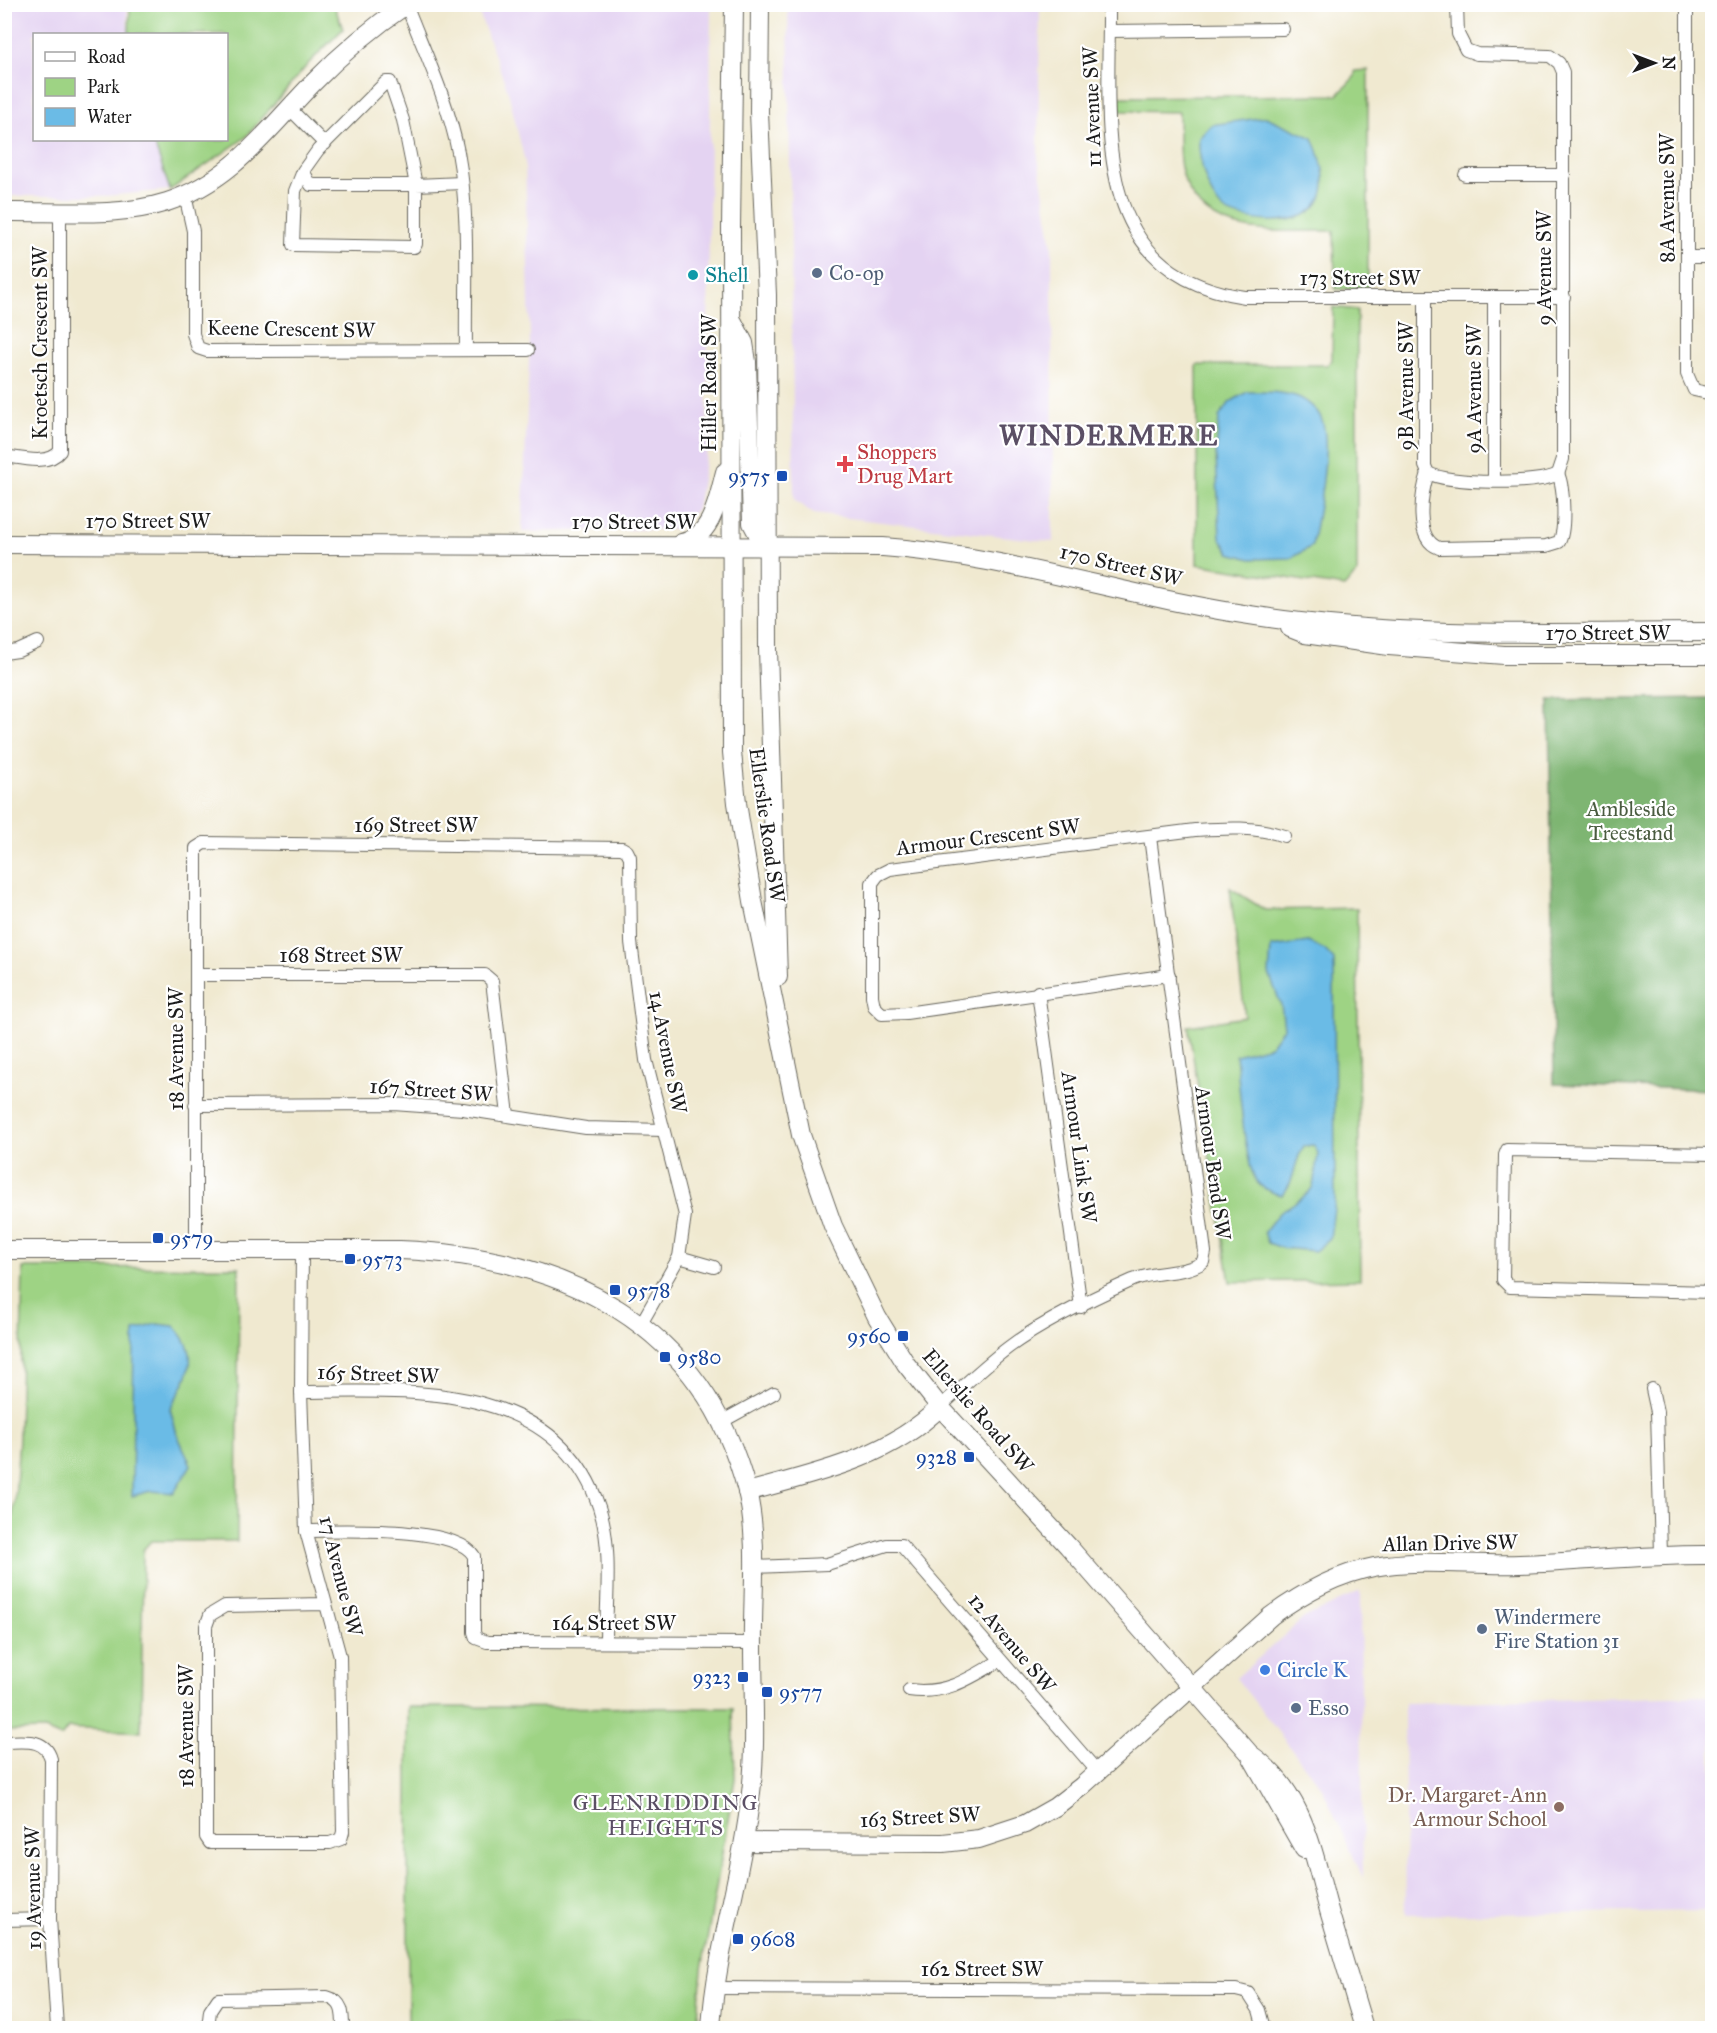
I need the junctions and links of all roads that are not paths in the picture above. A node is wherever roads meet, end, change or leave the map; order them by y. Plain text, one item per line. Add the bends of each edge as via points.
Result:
1 (734, 4) edge
2 (760, 4) edge
3 (1109, 4) edge
4 (1457, 4) edge
5 (1687, 4) edge
6 (407, 5) edge
7 (1283, 29) dead end
8 (1110, 31) junction
9 (290, 109) junction
10 (325, 144) junction
11 (303, 171) junction
12 (1465, 175) dead end
13 (1564, 175) junction
14 (462, 183) junction
15 (416, 185) junction
16 (185, 195) junction
17 (4, 212) edge
18 (60, 212) junction
19 (1687, 257) junction
20 (1713, 257) edge
21 (1164, 264) joint
22 (1564, 297) junction
23 (1425, 298) junction
24 (1494, 298) junction
25 (732, 321) junction
26 (466, 350) junction
27 (528, 350) dead end
28 (1713, 394) edge
29 (732, 447) junction
30 (4, 456) edge
31 (1428, 473) junction
32 (1558, 474) junction
33 (1494, 480) junction
34 (4, 544) edge
35 (673, 544) junction
36 (768, 544) junction
37 (732, 545) junction
38 (1257, 616) junction
39 (1713, 632) edge
40 (38, 642) dead end
41 (4, 653) edge
42 (1713, 655) edge
43 (771, 779) junction
44 (1284, 836) dead end
45 (1150, 837) junction
46 (200, 846) joint
47 (627, 851) joint
48 (196, 975) junction
49 (1168, 975) junction
50 (1038, 993) junction
51 (780, 1036) junction
52 (195, 1105) junction
53 (508, 1115) junction
54 (663, 1130) junction
55 (1713, 1154) edge
56 (4, 1250) edge
57 (195, 1250) junction
58 (302, 1250) junction
59 (679, 1257) junction
60 (714, 1267) dead end
61 (1713, 1292) edge
62 (1081, 1307) junction
63 (641, 1324) junction
64 (1652, 1389) dead end
65 (301, 1392) junction
66 (774, 1393) dead end
67 (940, 1407) junction
68 (721, 1422) junction
69 (747, 1492) junction
70 (306, 1531) junction
71 (1661, 1554) junction
72 (1713, 1555) edge
73 (753, 1568) junction
74 (324, 1604) junction
75 (606, 1642) junction
76 (753, 1643) junction
77 (999, 1661) junction
78 (1190, 1687) junction
79 (909, 1690) dead end
80 (4, 1742) edge
81 (1097, 1771) junction
82 (206, 1837) joint
83 (744, 1842) junction
84 (50, 1919) junction
85 (4, 1920) edge
86 (715, 1988) junction
87 (57, 2028) edge
88 (208, 2028) edge
89 (343, 2028) edge
90 (711, 2028) edge
91 (1264, 2028) edge
92 (1364, 2028) edge

1 - 25 main road, Hiller Road SW
2 - 36 main road
3 - 8 street, 11 Avenue SW
4 - 13 street, 9 Avenue SW via 1462,46 1477,54 1543,54 1559,63 1564,78
5 - 19 street, 8A Avenue SW
6 - 9 main road via 339,57
6 - 14 street via 451,121
7 - 8 street
8 - 21 street, 11 Avenue SW via 1109,132 1115,183 1130,221
9 - 10 street
9 - 16 main road via 237,164
10 - 11 street
10 - 15 street via 390,82 403,120
11 - 15 street via 311,185
11 - 15 street via 295,191 293,245 414,247
12 - 13 street
13 - 22 street, 9 Avenue SW
14 - 15 street
14 - 26 street
16 - 18 main road via 130,209
16 - 26 street, Keene Crescent SW via 192,224 193,334 198,348
17 - 18 main road
18 - 30 street, Kroetsch Crescent SW via 60,451 55,458 46,460
19 - 20 street
19 - 28 street, 8A Avenue SW via 1687,374 1694,390
21 - 23 street, 173 Street SW via 1200,286 1245,297
22 - 24 street, 173 Street SW
22 - 32 street, 9 Avenue SW via 1563,459
23 - 24 street, 173 Street SW
23 - 31 street, 9B Avenue SW
24 - 33 street, 9A Avenue SW
25 - 29 main road, Hiller Road SW
25 - 36 main road via 744,343 747,362 752,522 761,540
26 - 27 street, Keene Crescent SW
29 - 35 main road via 717,502 702,532 693,540
29 - 37 main road, Hiller Road SW
31 - 32 street, 9 Avenue SW via 1423,488 1424,534 1431,546 1439,548 1546,546 1559,542 1563,527 1562,481
31 - 33 street via 1442,479
32 - 33 street via 1541,480
34 - 35 main road, 170 Street SW
35 - 37 main road, 170 Street SW
36 - 37 main road, 170 Street SW
36 - 38 main road, 170 Street SW via 883,547 965,555
36 - 43 main road, Ellerslie Road SW
37 - 43 main road via 754,559 759,570 762,747
37 - 51 main road, Ellerslie Road SW via 732,752 736,803
38 - 39 main road, 170 Street SW via 1345,626 1456,631
38 - 42 main road, 170 Street SW via 1305,634 1443,652
40 - 41 street
43 - 51 main road, Ellerslie Road SW
44 - 45 street, Armour Crescent SW via 1243,828
45 - 49 street, Armour Bend SW
45 - 50 street, Armour Crescent SW via 890,869 872,883 872,996 874,1006 882,1014
46 - 47 street, 169 Street SW via 565,846
46 - 48 street, 18 Avenue SW
47 - 54 street, 14 Avenue SW via 636,991 646,1059
48 - 52 street, 18 Avenue SW
48 - 53 street, 168 Street SW via 486,975 492,981
49 - 50 street, Armour Crescent SW
49 - 62 street, Armour Bend SW via 1205,1252 1203,1262 1193,1269 1158,1271 1136,1279
50 - 62 street, Armour Link SW
51 - 67 main road, Ellerslie Road SW via 801,1135 833,1226 877,1317 906,1364
52 - 53 street, 167 Street SW via 393,1104
52 - 57 street, 18 Avenue SW
53 - 54 street, 167 Street SW via 586,1128
54 - 59 street, 14 Avenue SW via 685,1215
55 - 61 street via 1507,1150 1503,1269 1503,1280 1510,1287
56 - 57 main road
57 - 58 main road
58 - 63 main road via 422,1251 514,1266 582,1288
58 - 65 street, 17 Avenue SW
59 - 60 street
59 - 63 street, 14 Avenue SW
62 - 67 street, Armour Bend SW via 1010,1347
63 - 68 main road via 681,1362
64 - 71 street via 1657,1412
65 - 70 street, 17 Avenue SW
65 - 75 street, 165 Street SW via 431,1393 509,1411 541,1427 588,1479 600,1508 606,1560
66 - 68 street
67 - 69 main road via 888,1446 852,1462
67 - 78 main road, Ellerslie Road SW via 1062,1539
68 - 69 main road
69 - 73 main road
70 - 74 street, 17 Avenue SW
70 - 75 street, 164 Street SW via 393,1532 459,1542 474,1556 476,1638 493,1643
71 - 72 main road, Allan Drive SW
71 - 78 main road, Allan Drive SW via 1521,1564 1401,1565 1345,1575 1292,1600
73 - 76 main road
73 - 77 street, 12 Avenue SW via 827,1564 895,1543 905,1548 973,1625
74 - 82 street, 18 Avenue SW via 225,1606 210,1615 206,1626
74 - 82 street, 17 Avenue SW via 340,1656 341,1839 318,1844 242,1844 210,1843
75 - 76 street, 164 Street SW
76 - 83 main road via 753,1765
77 - 79 street via 946,1689
77 - 81 street, 12 Avenue SW
78 - 81 main road, 163 Street SW
78 - 92 main road, Ellerslie Road SW via 1250,1754 1319,1877
80 - 84 street, 19 Avenue SW via 34,1742 47,1748 51,1759
81 - 83 main road, 163 Street SW via 1055,1807 1009,1831 979,1839 943,1843
83 - 86 main road
84 - 85 street
84 - 87 street, 19 Avenue SW
86 - 90 main road
86 - 91 street, 162 Street SW via 1236,1990 1248,1992
88 - 89 street via 213,2003 226,1997 327,1996 340,2004

